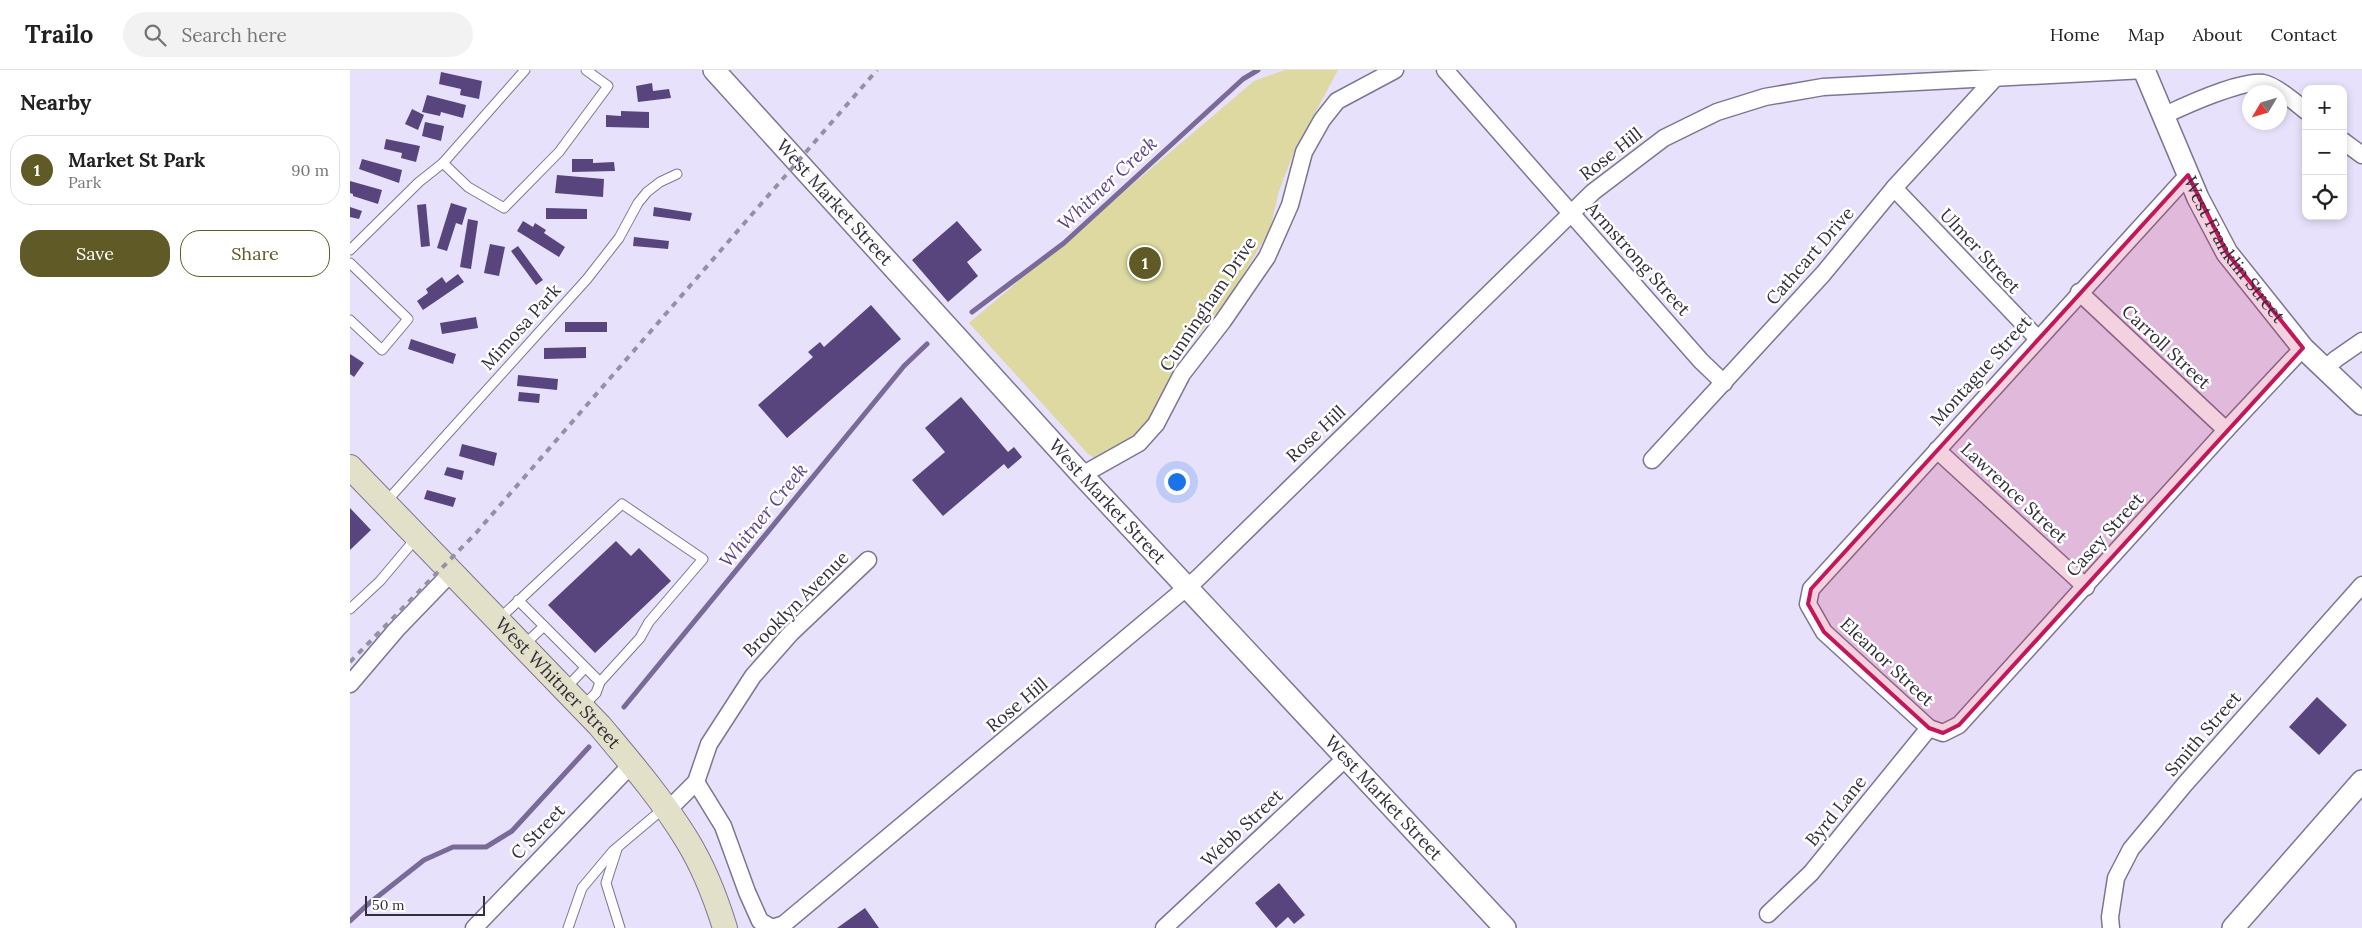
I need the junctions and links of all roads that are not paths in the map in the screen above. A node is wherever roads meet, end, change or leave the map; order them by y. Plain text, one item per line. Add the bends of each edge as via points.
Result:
1 (525, 70) edge
2 (586, 70) edge
3 (714, 70) edge
4 (1395, 70) edge
5 (1445, 70) edge
6 (2144, 70) edge
7 (1996, 77) junction
8 (2302, 108) edge
9 (2163, 116) junction
10 (2347, 143) edge
11 (2362, 155) edge
12 (442, 163) junction
13 (677, 174) dead end
14 (2188, 175) junction
15 (1894, 188) junction
16 (1570, 214) junction
17 (350, 250) edge
18 (350, 264) edge
19 (2079, 292) junction
20 (350, 320) edge
21 (2038, 339) junction
22 (2362, 341) edge
23 (2304, 348) junction
24 (2325, 369) junction
25 (1724, 383) junction
26 (2362, 404) edge
27 (2226, 430) junction
28 (1937, 450) junction
29 (1652, 460) dead end
30 (350, 467) edge
31 (1082, 475) junction
32 (385, 503) junction
33 (417, 537) junction
34 (868, 560) dead end
35 (452, 572) junction
36 (2362, 585) edge
37 (2086, 587) junction
38 (1187, 588) junction
39 (1809, 597) joint
40 (518, 600) junction
41 (350, 609) edge
42 (498, 620) junction
43 (544, 626) junction
44 (523, 646) junction
45 (585, 668) junction
46 (600, 682) junction
47 (350, 684) edge
48 (565, 689) junction
49 (582, 707) junction
50 (1929, 728) junction
51 (1346, 758) junction
52 (632, 764) junction
53 (2362, 781) edge
54 (696, 782) junction
55 (665, 809) junction
56 (617, 848) junction
57 (1768, 914) dead end
58 (474, 928) edge
59 (568, 928) edge
60 (620, 928) edge
61 (725, 928) edge
62 (1164, 928) edge
63 (1505, 928) edge
64 (2111, 928) edge
65 (2233, 928) edge

1 - 12 lane
2 - 12 lane via 608,86 559,152 504,208 468,187
3 - 31 street, West Market Street
4 - 31 street, Cunningham Drive via 1337,101 1322,120 1304,152 1290,205 1267,257 1182,374 1156,424 1139,443
5 - 16 street, Armstrong Street
6 - 7 street, Rose Hill
6 - 9 street, West Franklin Street
7 - 15 street, Cathcart Drive
7 - 16 street, Rose Hill via 1823,87 1765,97 1717,112 1664,138 1593,192
8 - 9 street via 2263,83 2232,88
9 - 14 street, West Franklin Street
10 - 11 street
12 - 17 lane
13 - 32 lane, Mimosa Park via 647,192 620,238 587,279
14 - 19 street, Montague Street
14 - 23 street, West Franklin Street via 2227,253
15 - 21 street, Ulmer Street
15 - 25 street, Cathcart Drive via 1823,274
16 - 25 street, Armstrong Street
16 - 38 street, Rose Hill via 1419,365
18 - 20 lane via 408,319 382,350
19 - 21 street, Montague Street
19 - 27 street, Carroll Street
21 - 28 street, Montague Street
22 - 24 street
23 - 24 street, West Franklin Street
23 - 27 street, Casey Street
24 - 26 street, West Franklin Street
25 - 29 street, Cathcart Drive
27 - 37 street, Casey Street
28 - 37 street, Lawrence Street
28 - 39 street, Montague Street via 1811,589
30 - 32 main road, West Whitner Street
31 - 38 street, West Market Street
32 - 33 main road, West Whitner Street
33 - 35 main road, West Whitner Street
33 - 41 lane via 380,581
34 - 54 street, Brooklyn Avenue via 791,633 753,676 709,744
35 - 42 main road, West Whitner Street
35 - 47 street
36 - 64 street, Smith Street via 2131,849 2116,878
37 - 50 street, Casey Street via 1959,725 1943,733
38 - 51 street, West Market Street
38 - 54 street, Rose Hill via 784,924 772,928 760,921 724,826
39 - 50 street, Eleanor Street via 1808,604 1824,632
40 - 42 lane
40 - 43 lane
40 - 46 lane via 622,504 703,559
42 - 44 main road, West Whitner Street
43 - 44 lane
43 - 45 lane
44 - 48 main road, West Whitner Street
45 - 46 lane
45 - 48 lane
46 - 49 lane via 596,692
48 - 49 main road, West Whitner Street
49 - 52 main road, West Whitner Street
50 - 57 street, Byrd Lane via 1811,873
51 - 62 street, Webb Street
51 - 63 street, West Market Street
52 - 55 main road, West Whitner Street
52 - 58 street, C Street
53 - 65 street
54 - 55 street
55 - 56 lane
55 - 61 main road, West Whitner Street via 687,841 719,908
56 - 59 lane via 582,888
56 - 60 lane via 606,882

